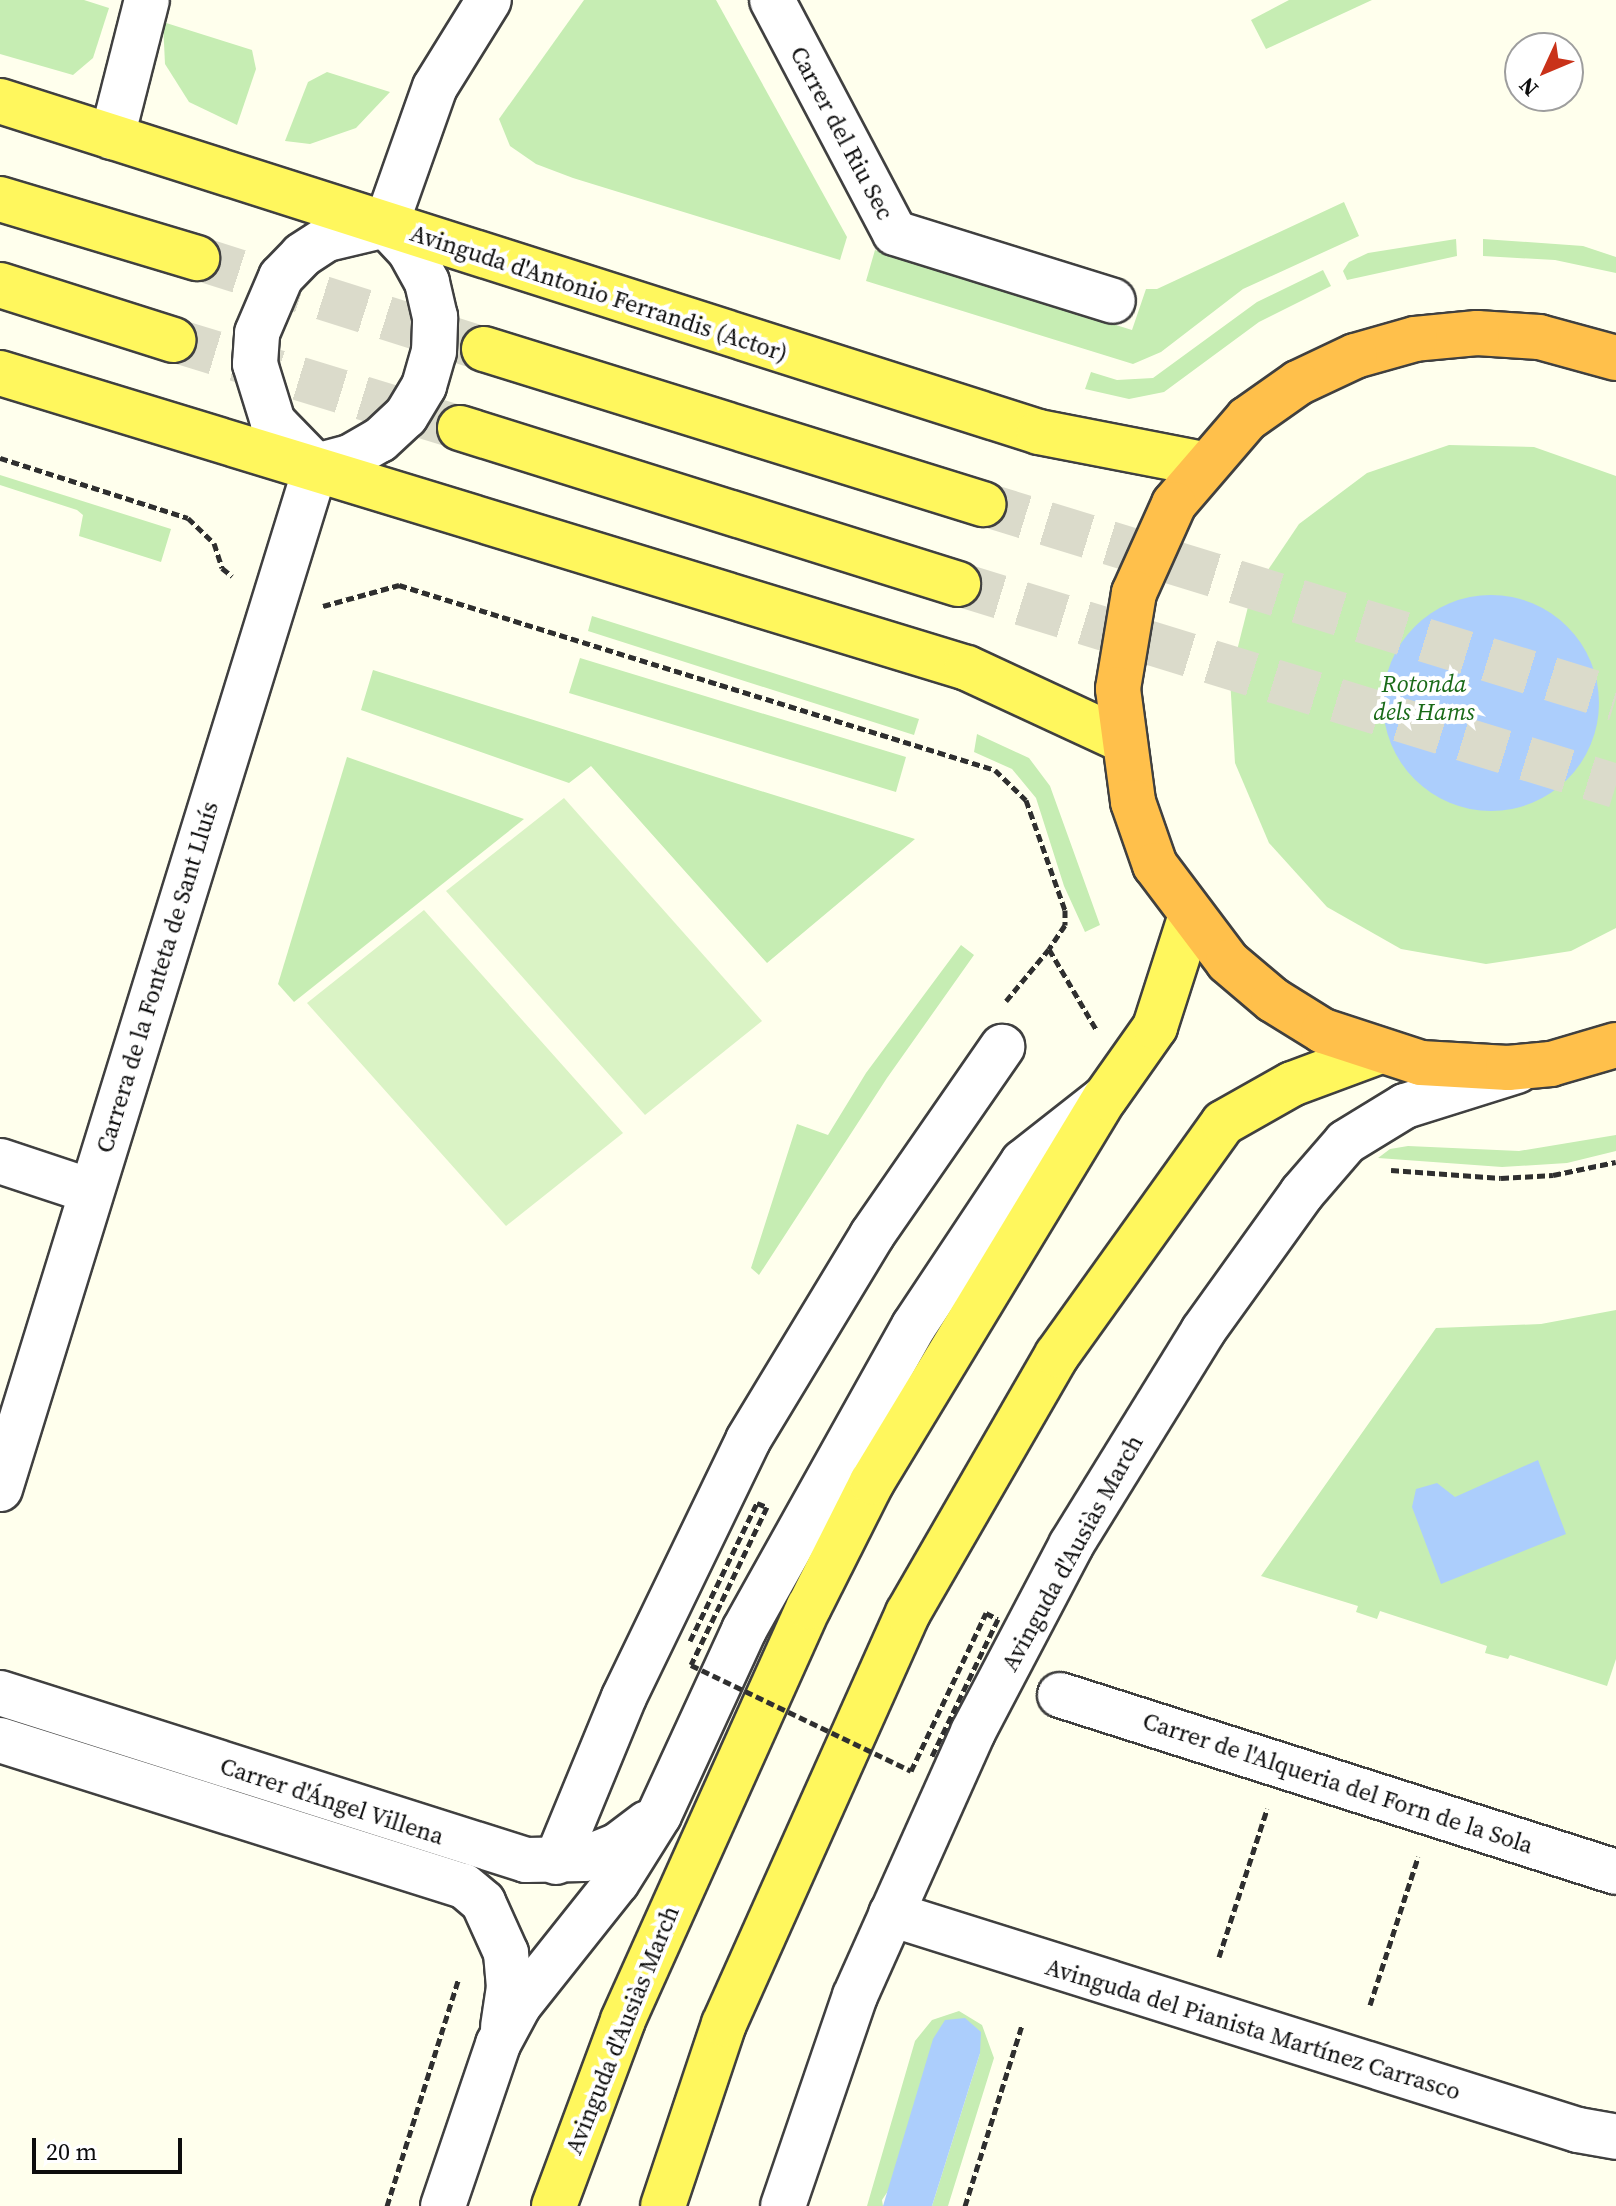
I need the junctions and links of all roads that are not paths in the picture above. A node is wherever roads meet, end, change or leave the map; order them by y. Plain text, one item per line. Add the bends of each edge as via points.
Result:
1 (147, 0) edge
2 (489, 0) edge
3 (772, 0) edge
4 (0, 101) edge
5 (112, 137) junction
6 (0, 199) edge
7 (386, 225) junction
8 (197, 258) tunnel mouth
9 (0, 285) edge
10 (1113, 301) dead end
11 (173, 340) tunnel mouth
12 (484, 349) tunnel mouth
13 (1616, 358) edge
14 (0, 373) edge
15 (460, 428) tunnel mouth
16 (1204, 464) junction
17 (316, 466) junction
18 (983, 504) tunnel mouth
19 (958, 584) tunnel mouth
20 (1120, 739) junction
21 (1190, 918) junction
22 (1616, 1045) edge
23 (1002, 1047) dead end
24 (1378, 1052) junction
25 (1551, 1064) junction
26 (1105, 1098) junction
27 (0, 1161) edge
28 (90, 1191) junction
29 (0, 1489) edge
30 (0, 1693) edge
31 (1060, 1695) dead end
32 (0, 1740) edge
33 (659, 1815) junction
34 (556, 1862) junction
35 (1616, 1872) edge
36 (891, 1914) junction
37 (498, 2044) junction
38 (1616, 2137) edge
39 (443, 2206) edge
40 (554, 2206) edge
41 (663, 2206) edge
42 (783, 2206) edge

1 - 5 street
2 - 7 street via 435,87
3 - 10 street, Carrer del Riu Sec via 895,233
4 - 5 main road, Avinguda d'Antonio Ferrandis (Actor)
5 - 7 main road, Avinguda d'Antonio Ferrandis (Actor)
6 - 8 main road
7 - 16 main road, Avinguda d'Antonio Ferrandis (Actor) via 1039,432
7 - 17 street via 410,251 427,282 435,317 434,352 418,396 380,440 350,457
7 - 17 street via 342,233 302,255 281,277 257,333 255,364 273,422
9 - 11 main road
12 - 18 main road
13 - 16 highway via 1539,337 1477,333 1415,339 1355,356 1298,383 1247,419
14 - 17 main road
15 - 19 main road
16 - 20 highway via 1168,514 1134,593 1118,689
17 - 20 main road via 967,668
17 - 28 street, Carrera de la Fonteta de Sant Lluís
20 - 21 highway via 1133,802 1155,865
21 - 24 highway via 1228,962 1273,1000 1323,1031
21 - 26 main road, Avinguda d'Ausiàs March via 1155,1027
22 - 25 highway
23 - 34 street via 872,1235 748,1440 630,1684
24 - 25 highway via 1464,1068
24 - 41 main road via 1292,1084 1223,1123 1057,1355 901,1628 724,2024
25 - 36 street, Avinguda d'Ausiàs March via 1486,1078 1405,1106 1346,1142 1302,1193 1203,1331 1071,1545 973,1732
26 - 33 street, Avinguda d'Ausiàs March via 1023,1162 914,1326 744,1630
26 - 40 main road, Avinguda d'Ausiàs March via 872,1482 816,1593 668,1916 581,2123
27 - 28 street
28 - 29 street, Carrera de la Fonteta de Sant Lluís
30 - 34 street, Carrer d'Ángel Villena via 477,1848
31 - 35 street, Carrer de l'Alqueria del Forn de la Sola
32 - 37 street, Carrer d'Ángel Villena via 464,1886 483,1902 506,1953 509,1987
33 - 34 street, Carrer d'Ángel Villena via 618,1845 584,1859
33 - 37 street, Avinguda d'Ausiàs March via 617,1882 519,2005
36 - 38 street, Avinguda del Pianista Martínez Carrasco via 1578,2130
36 - 42 street, Avinguda d'Ausiàs March via 855,1996
37 - 39 street, Avinguda d'Ausiàs March

